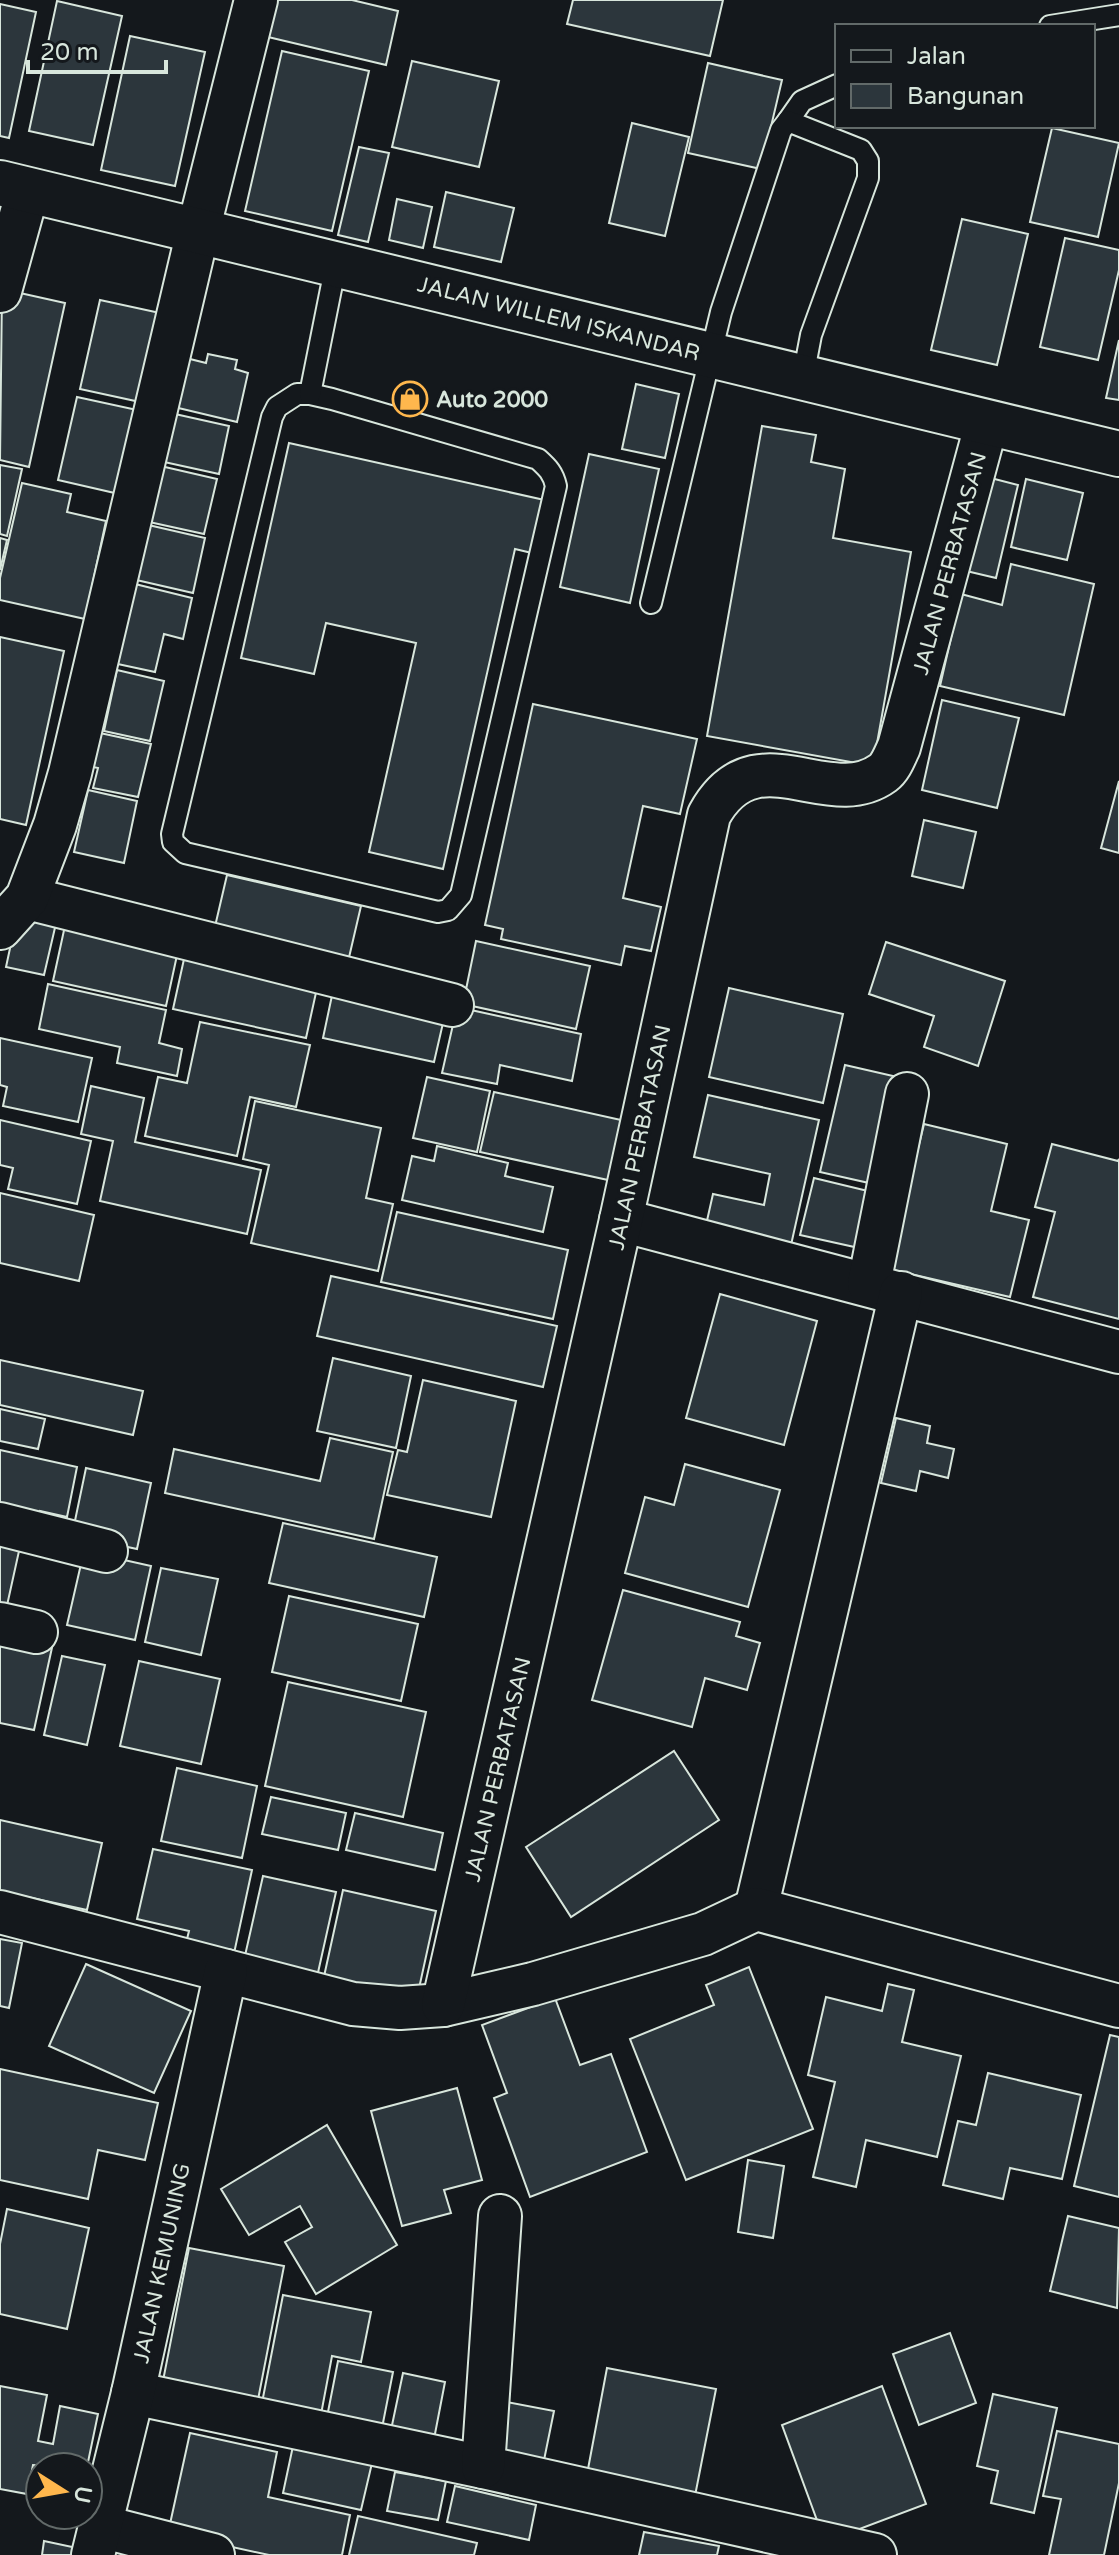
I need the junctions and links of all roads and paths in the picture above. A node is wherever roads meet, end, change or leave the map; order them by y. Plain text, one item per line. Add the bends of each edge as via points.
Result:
1 (256, 0) edge
2 (1119, 15) edge
3 (1063, 24) edge
4 (835, 86) edge
5 (788, 121) junction
6 (14, 186) edge
7 (198, 231) junction
8 (336, 264) junction
9 (0, 291) edge
10 (711, 355) junction
11 (803, 377) junction
12 (310, 394) junction
13 (987, 422) junction
14 (1119, 454) edge
15 (651, 603) dead end
16 (14, 913) edge
17 (452, 1005) dead end
18 (907, 1094) dead end
19 (621, 1220) junction
20 (885, 1289) junction
21 (1119, 1352) edge
22 (0, 1524) edge
23 (106, 1551) dead end
24 (756, 1909) junction
25 (0, 1912) edge
26 (226, 1971) junction
27 (443, 2005) junction
28 (1119, 2006) edge
29 (500, 2216) dead end
30 (133, 2393) junction
31 (483, 2467) junction
32 (97, 2541) edge
33 (213, 2555) edge
34 (875, 2555) edge

1 - 7 street
2 - 3 lane
4 - 5 lane via 802,101
5 - 10 lane
5 - 11 lane via 861,150 868,161 868,178 811,335
6 - 7 highway, JALAN WILLEM ISKANDAR
6 - 9 street
7 - 8 highway, JALAN WILLEM ISKANDAR
7 - 16 street via 70,773 55,825
8 - 10 highway, JALAN WILLEM ISKANDAR
8 - 12 lane
10 - 11 highway, JALAN WILLEM ISKANDAR
10 - 15 lane
11 - 13 highway, JALAN WILLEM ISKANDAR
12 - 12 lane via 538,459 549,468 556,486 461,895 448,910 438,912 185,853 173,842 272,417 287,399
13 - 14 highway, JALAN WILLEM ISKANDAR
13 - 19 street, JALAN PERBATASAN via 892,761 883,772 853,783 755,775 728,790 709,815
16 - 17 street
18 - 20 street
19 - 20 street
19 - 27 street, JALAN PERBATASAN
20 - 21 street
20 - 24 street
22 - 23 street
24 - 27 street via 703,1934
24 - 28 street
25 - 26 street
26 - 27 street via 353,2004
26 - 30 street, JALAN KEMUNING
29 - 31 street
30 - 31 street
30 - 32 street, JALAN KEMUNING
31 - 34 street
32 - 33 street

